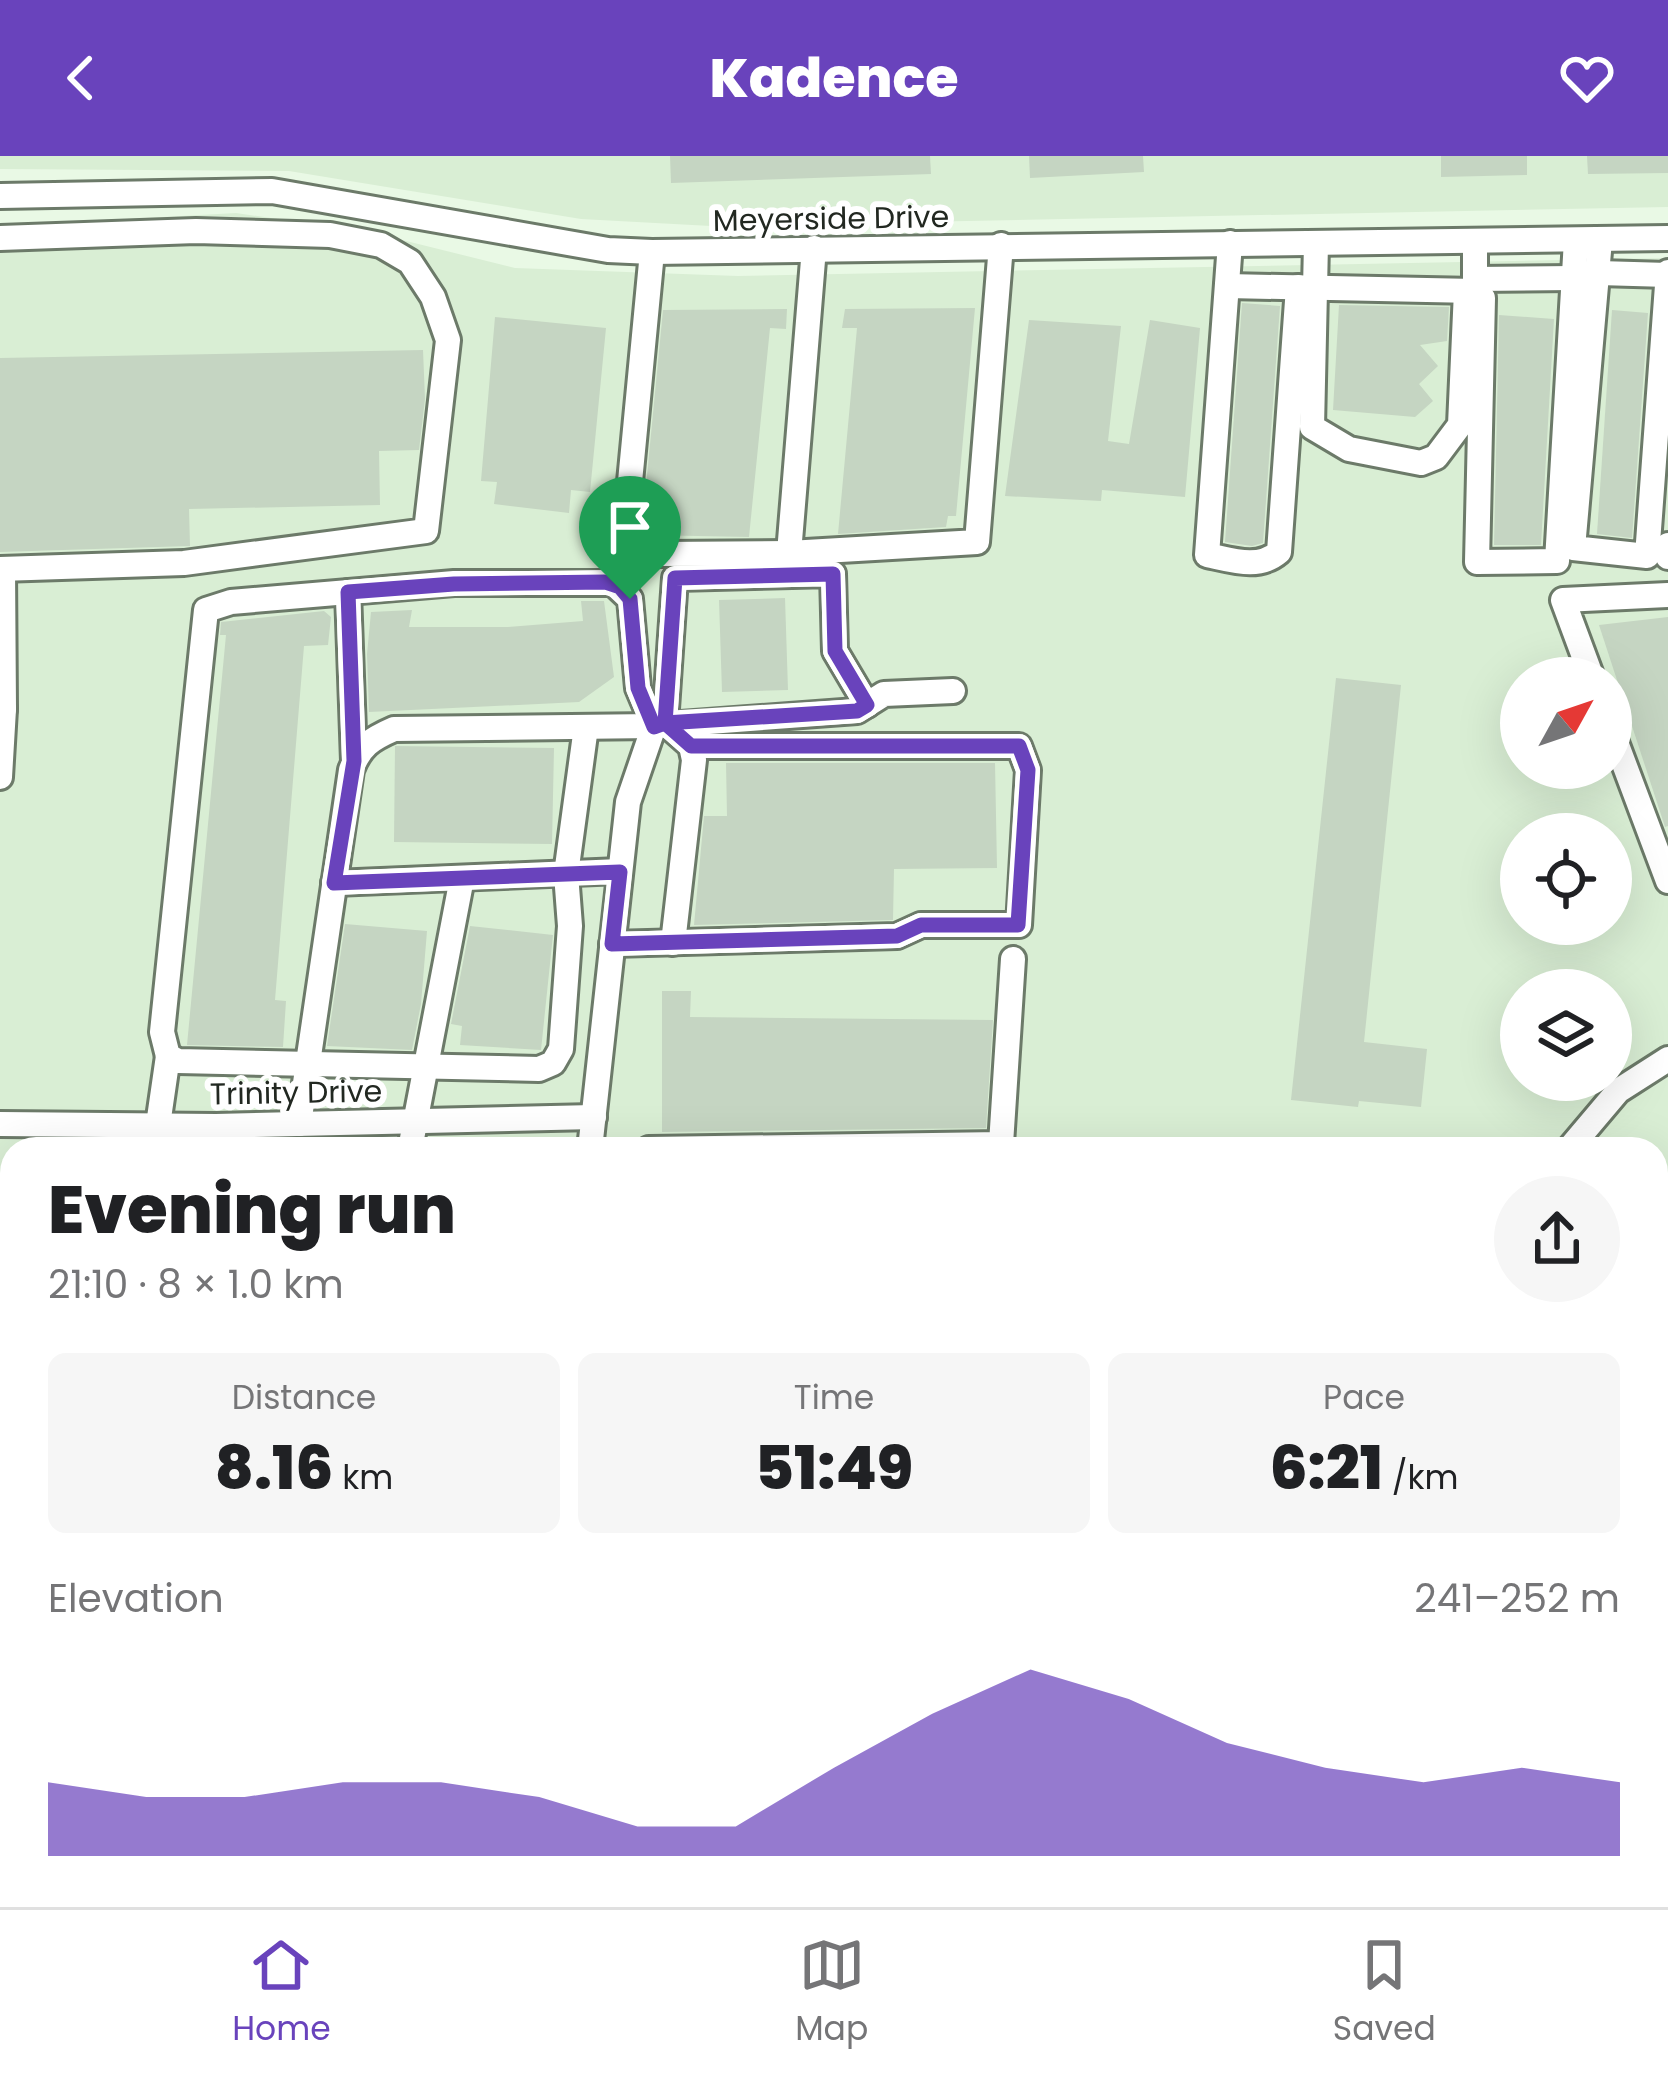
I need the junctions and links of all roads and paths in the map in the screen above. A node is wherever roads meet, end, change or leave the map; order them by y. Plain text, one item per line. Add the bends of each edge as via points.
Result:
1 (0, 196) edge
2 (0, 238) edge
3 (1668, 238) edge
4 (1588, 240) junction
5 (1475, 241) junction
6 (1230, 243) junction
7 (1316, 243) junction
8 (1001, 245) junction
9 (814, 248) junction
10 (652, 252) junction
11 (1668, 274) edge
12 (1586, 275) junction
13 (1227, 286) junction
14 (1306, 287) junction
15 (1472, 287) junction
16 (1668, 545) edge
17 (789, 553) junction
18 (1668, 557) edge
19 (2, 569) edge
20 (348, 592) junction
21 (1668, 595) edge
22 (1584, 657) edge
23 (953, 692) dead end
24 (867, 705) junction
25 (2, 709) edge
26 (660, 725) junction
27 (586, 727) junction
28 (691, 746) junction
29 (354, 761) junction
30 (0, 777) edge
31 (1632, 785) edge
32 (620, 872) junction
33 (566, 874) junction
34 (462, 878) junction
35 (1668, 881) edge
36 (334, 883) junction
37 (673, 943) junction
38 (612, 944) junction
39 (1012, 959) dead end
40 (168, 1056) junction
41 (1668, 1059) edge
42 (308, 1061) junction
43 (425, 1066) junction
44 (593, 1117) junction
45 (414, 1121) junction
46 (0, 1124) edge
47 (299, 1124) junction
48 (158, 1125) junction
49 (412, 1137) edge
50 (591, 1137) edge
51 (1001, 1137) edge
52 (1579, 1137) edge

1 - 10 street, Meyerside Drive via 272,191
2 - 19 street via 196,231 381,245 410,262 448,340 426,531 184,563
3 - 4 street, Meyerside Drive
4 - 5 street, Meyerside Drive
4 - 12 street
5 - 7 street, Meyerside Drive
5 - 15 street
6 - 7 street, Meyerside Drive
6 - 8 street, Meyerside Drive
6 - 13 street
7 - 14 street
8 - 9 street, Meyerside Drive
8 - 17 street via 977,542
9 - 10 street, Meyerside Drive
9 - 17 street
10 - 17 street via 625,535 638,550 661,554
11 - 12 street
11 - 12 street via 1647,556 1573,548
12 - 15 street
12 - 15 street via 1556,562 1477,562 1483,298
13 - 14 street
13 - 14 street via 1207,555 1255,563 1279,552
14 - 15 street
14 - 15 street via 1312,427 1349,449 1421,464 1460,424
16 - 18 street
19 - 25 street
20 - 26 street via 613,583 630,599 638,688
20 - 29 street
20 - 40 street via 231,602 202,619 161,1032
21 - 22 street via 1563,600
23 - 24 street via 884,694
24 - 26 street
24 - 26 street via 835,651 833,574 675,578
25 - 30 street
26 - 27 street
26 - 28 street
26 - 32 street via 628,802
27 - 29 street via 394,728 358,749
27 - 33 street
28 - 37 street
28 - 37 street via 1019,746 1028,770 1018,925
29 - 36 street
31 - 35 street
32 - 33 street
32 - 38 street
33 - 34 street
33 - 43 street via 570,926 561,1049 553,1063 539,1070
34 - 36 street
34 - 43 street
36 - 42 street
37 - 38 street
38 - 44 street
39 - 51 street
40 - 42 street
40 - 48 street
41 - 52 street via 1618,1091
42 - 43 street
42 - 47 street
43 - 45 street
44 - 45 street, Trinity Drive
44 - 50 street
45 - 47 street, Trinity Drive
45 - 49 street
46 - 48 street, Trinity Drive
47 - 48 street, Trinity Drive

